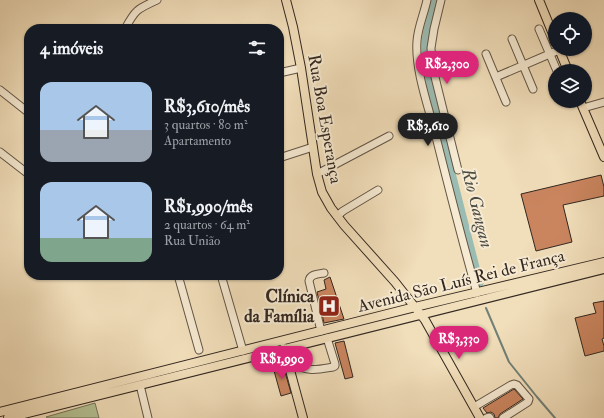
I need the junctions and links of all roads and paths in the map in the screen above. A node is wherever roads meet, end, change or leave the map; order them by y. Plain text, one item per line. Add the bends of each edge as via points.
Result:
1 (157, 0) edge
2 (286, 0) edge
3 (427, 0) edge
4 (441, 0) edge
5 (539, 0) edge
6 (548, 22) edge
7 (128, 24) edge
8 (539, 29) dead end
9 (512, 39) dead end
10 (548, 49) edge
11 (486, 54) dead end
12 (548, 55) edge
13 (523, 66) junction
14 (301, 68) junction
15 (284, 72) edge
16 (496, 77) junction
17 (533, 89) dead end
18 (0, 90) edge
19 (506, 102) dead end
20 (604, 102) edge
21 (592, 103) edge
22 (584, 108) edge
23 (24, 109) edge
24 (389, 136) dead end
25 (313, 147) junction
26 (0, 152) edge
27 (284, 156) edge
28 (604, 157) edge
29 (458, 170) dead end
30 (24, 171) edge
31 (317, 174) junction
32 (378, 190) dead end
33 (337, 216) junction
34 (604, 262) edge
35 (604, 269) edge
36 (324, 273) dead end
37 (179, 280) edge
38 (222, 280) edge
39 (477, 292) junction
40 (418, 311) junction
41 (321, 331) junction
42 (327, 338) junction
43 (199, 350) dead end
44 (285, 350) junction
45 (243, 351) junction
46 (140, 385) junction
47 (474, 407) junction
48 (0, 412) edge
49 (8, 418) edge
50 (148, 418) edge
51 (304, 418) edge
52 (480, 418) edge
53 (486, 418) edge
54 (490, 418) edge
55 (503, 418) edge

1 - 7 street via 138,9
2 - 14 main road, Rua Boa Esperança
3 - 39 street via 418,32 419,68
4 - 29 street via 431,48 432,65
5 - 6 main road
8 - 10 street
9 - 13 street
11 - 16 street
12 - 13 street
13 - 16 street
13 - 17 street
14 - 15 street
14 - 25 main road, Rua Boa Esperança
16 - 19 street
18 - 23 street
20 - 21 street
22 - 28 main road
24 - 31 street
25 - 27 street
25 - 31 main road, Rua Boa Esperança
26 - 30 street
31 - 33 main road, Rua Boa Esperança via 322,192
32 - 33 street
33 - 40 main road, Rua Boa Esperança
34 - 39 main road, Avenida São Luís Rei de França
35 - 40 main road, Avenida São Luís Rei de França
36 - 41 street via 309,278
37 - 43 street
38 - 45 street
39 - 40 main road, Avenida São Luís Rei de França
40 - 41 main road, Avenida São Luís Rei de França
40 - 42 main road, Avenida São Luís Rei de França
40 - 47 main road, Rua Boa Esperança
41 - 45 main road, Avenida São Luís Rei de França
42 - 44 main road, Avenida São Luís Rei de França
42 - 44 street via 335,364 333,367 313,370 303,368
44 - 46 main road, Avenida São Luís Rei de França
44 - 51 main road
45 - 48 main road, Avenida São Luís Rei de França
46 - 49 main road, Avenida São Luís Rei de França
46 - 50 street
47 - 52 main road, Rua Boa Esperança
47 - 55 street via 511,385 517,385 529,401
53 - 54 street

